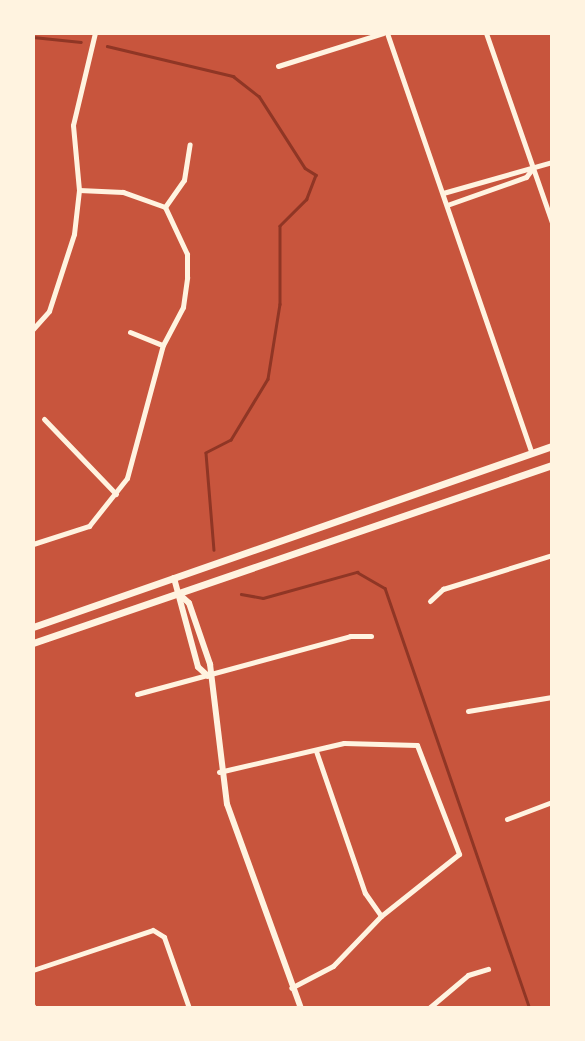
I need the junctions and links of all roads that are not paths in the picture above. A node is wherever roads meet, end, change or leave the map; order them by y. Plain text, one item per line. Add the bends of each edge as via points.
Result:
1 (95, 33) edge
2 (385, 33) edge
3 (486, 33) edge
4 (278, 66) dead end
5 (190, 144) dead end
6 (552, 162) edge
7 (533, 168) junction
8 (79, 190) junction
9 (443, 193) junction
10 (447, 205) junction
11 (165, 207) junction
12 (552, 222) edge
13 (33, 329) edge
14 (130, 332) dead end
15 (163, 345) junction
16 (44, 419) dead end
17 (552, 446) edge
18 (532, 453) junction
19 (552, 465) edge
20 (116, 494) junction
21 (33, 544) edge
22 (552, 555) edge
23 (174, 578) junction
24 (179, 593) junction
25 (430, 601) dead end
26 (33, 627) edge
27 (371, 636) dead end
28 (33, 643) edge
29 (208, 676) junction
30 (136, 694) dead end
31 (552, 697) edge
32 (468, 711) dead end
33 (316, 751) junction
34 (219, 772) junction
35 (552, 802) edge
36 (506, 819) dead end
37 (382, 916) junction
38 (488, 969) dead end
39 (33, 970) edge
40 (291, 988) junction
41 (189, 1008) edge
42 (301, 1008) edge
43 (429, 1008) edge

1 - 8 street via 73,125
2 - 4 street
2 - 9 street
3 - 7 street
5 - 11 street via 184,180
6 - 7 street
7 - 9 street via 520,166
7 - 10 street via 526,177
7 - 12 street
8 - 11 street via 123,192
8 - 13 street via 66,269
9 - 10 street
10 - 18 street
11 - 15 street via 187,254 187,277 183,307
14 - 15 street
15 - 20 street via 141,441
16 - 20 street
17 - 18 main road
18 - 23 main road
19 - 24 main road
20 - 21 street via 89,526
22 - 25 street via 443,589
23 - 24 street
23 - 26 main road
24 - 28 main road
24 - 29 street via 185,631
24 - 29 street via 189,603
27 - 29 street via 350,636
29 - 30 street
29 - 34 street
31 - 32 street
33 - 34 street
33 - 37 street via 365,893
33 - 37 street via 365,742 422,749 459,854
34 - 40 street
35 - 36 street
37 - 40 street via 333,966
38 - 43 street via 468,975
39 - 41 street via 143,931 160,933
40 - 42 street

